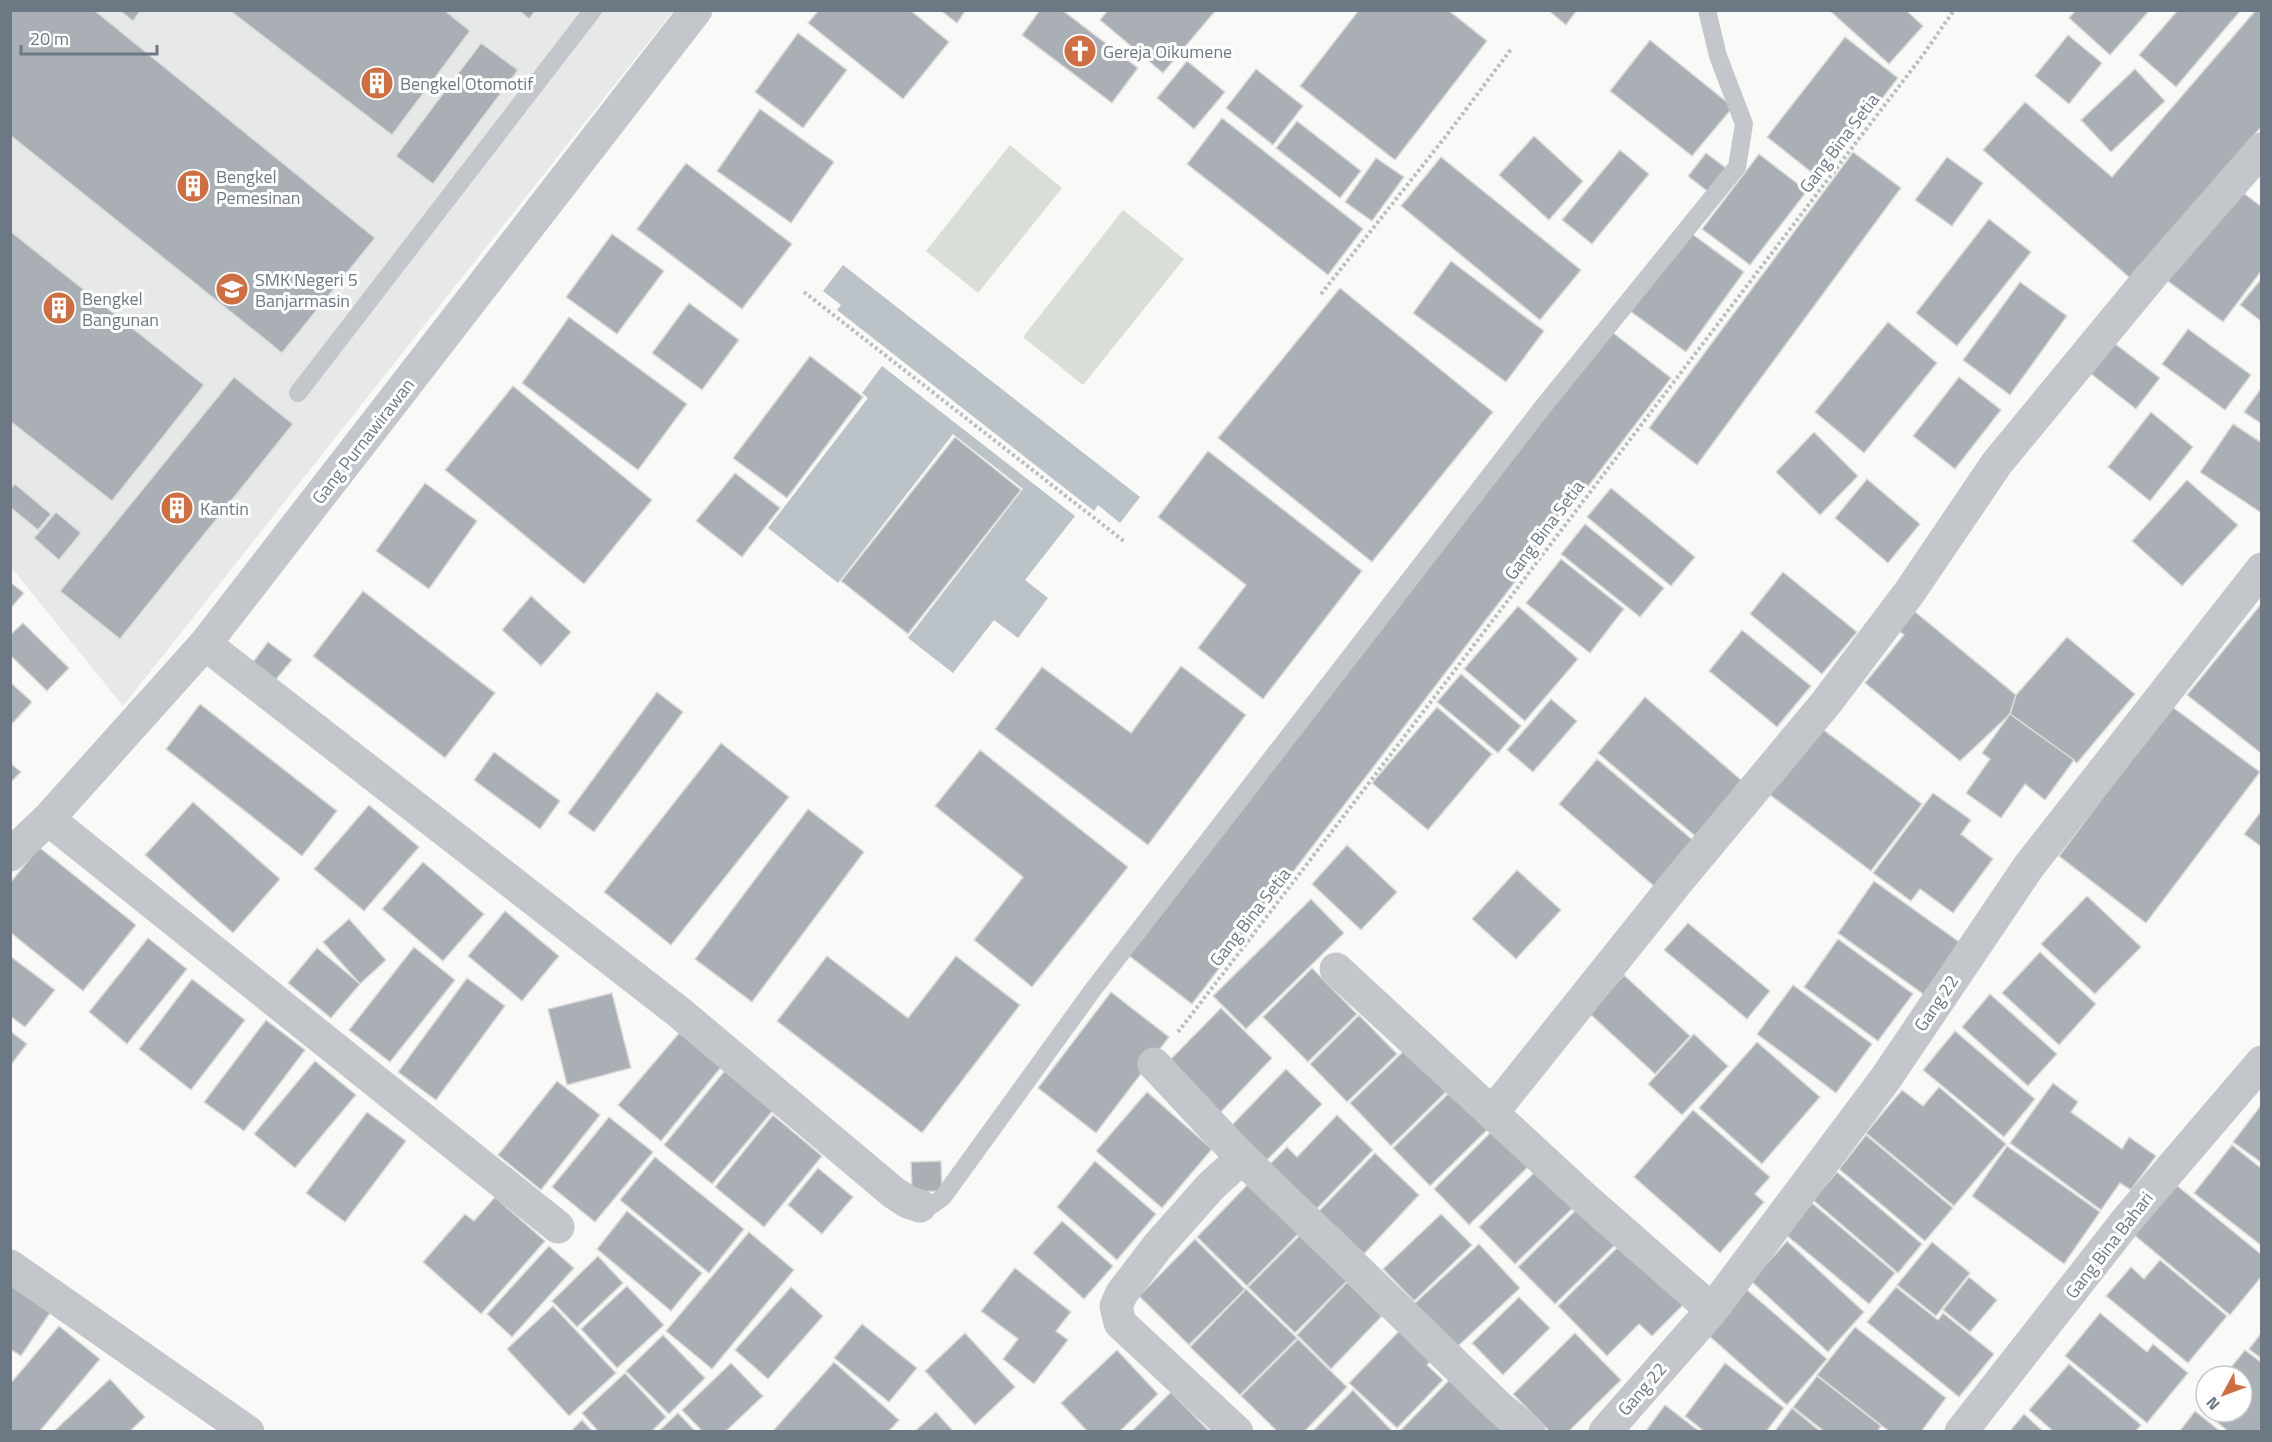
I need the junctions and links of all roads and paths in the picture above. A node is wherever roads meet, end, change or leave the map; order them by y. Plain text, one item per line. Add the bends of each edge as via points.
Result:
1 (593, 10) edge
2 (696, 10) edge
3 (1707, 10) edge
4 (1954, 10) edge
5 (1512, 48) dead end
6 (2262, 148) edge
7 (804, 292) dead end
8 (1321, 294) dead end
9 (298, 393) dead end
10 (1125, 542) dead end
11 (2262, 569) edge
12 (205, 644) junction
13 (48, 819) junction
14 (10, 855) edge
15 (1336, 969) dead end
16 (2262, 1062) edge
17 (1154, 1064) joint
18 (1492, 1113) junction
19 (1242, 1158) junction
20 (920, 1206) joint
21 (558, 1227) dead end
22 (10, 1266) edge
23 (1712, 1310) junction
24 (248, 1431) edge
25 (1237, 1431) edge
26 (1529, 1431) edge
27 (1605, 1431) edge
28 (1961, 1431) edge

1 - 9 lane
2 - 12 street, Gang Purnawirawan
3 - 20 lane via 1718,56 1744,124 1737,167 1542,408 1092,991 943,1197 932,1205
4 - 17 path, Gang Bina Setia
5 - 8 path
6 - 18 street via 1997,463 1909,593 1826,703
7 - 10 path
11 - 23 street, Gang 22 via 2029,866 1886,1078
12 - 13 street, Gang Purnawirawan
12 - 20 street via 680,1013 894,1193
13 - 14 street, Gang Purnawirawan
13 - 21 street
15 - 18 street
16 - 28 street, Gang Bina Bahari via 2127,1220
17 - 19 street
18 - 23 street
19 - 25 street via 1211,1186 1157,1247 1116,1306 1120,1323
19 - 26 street via 1500,1408
22 - 24 street
23 - 27 street, Gang 22

